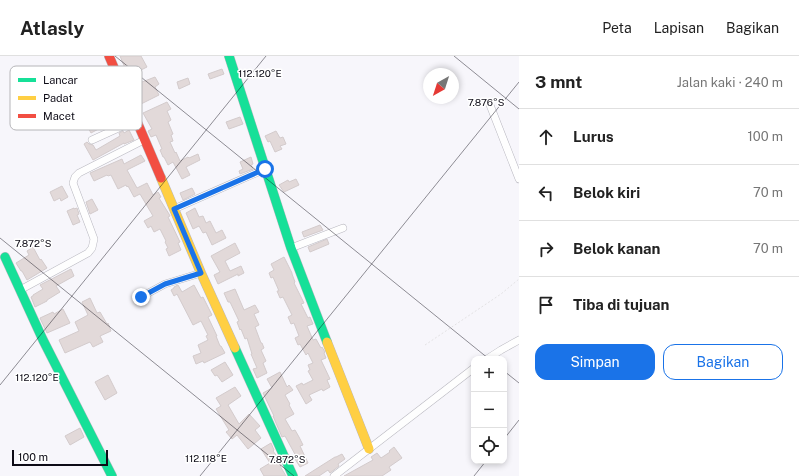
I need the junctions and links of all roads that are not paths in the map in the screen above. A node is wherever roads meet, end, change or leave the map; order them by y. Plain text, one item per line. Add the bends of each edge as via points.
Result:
1 (108, 56) edge
2 (229, 56) edge
3 (112, 66) edge
4 (490, 105) dead end
5 (114, 130) edge
6 (140, 130) edge
7 (92, 140) dead end
8 (144, 140) junction
9 (265, 169) junction
10 (519, 179) edge
11 (174, 209) junction
12 (343, 228) dead end
13 (291, 248) junction
14 (5, 257) dead end
15 (201, 273) junction
16 (20, 290) junction
17 (141, 297) dead end
18 (519, 340) edge
19 (492, 356) edge
20 (471, 370) edge
21 (369, 449) junction
22 (112, 476) edge
23 (293, 476) edge
24 (334, 476) edge

1 - 3 street
2 - 9 street
4 - 10 street
5 - 7 street
6 - 8 street
8 - 11 street
8 - 16 street via 74,177 73,183 94,239 92,248 88,253
9 - 11 street
9 - 13 street
11 - 15 street
12 - 13 street
13 - 21 street
14 - 16 street
15 - 17 street via 165,284
15 - 23 street
16 - 22 street
18 - 19 street
20 - 21 street
21 - 24 street

